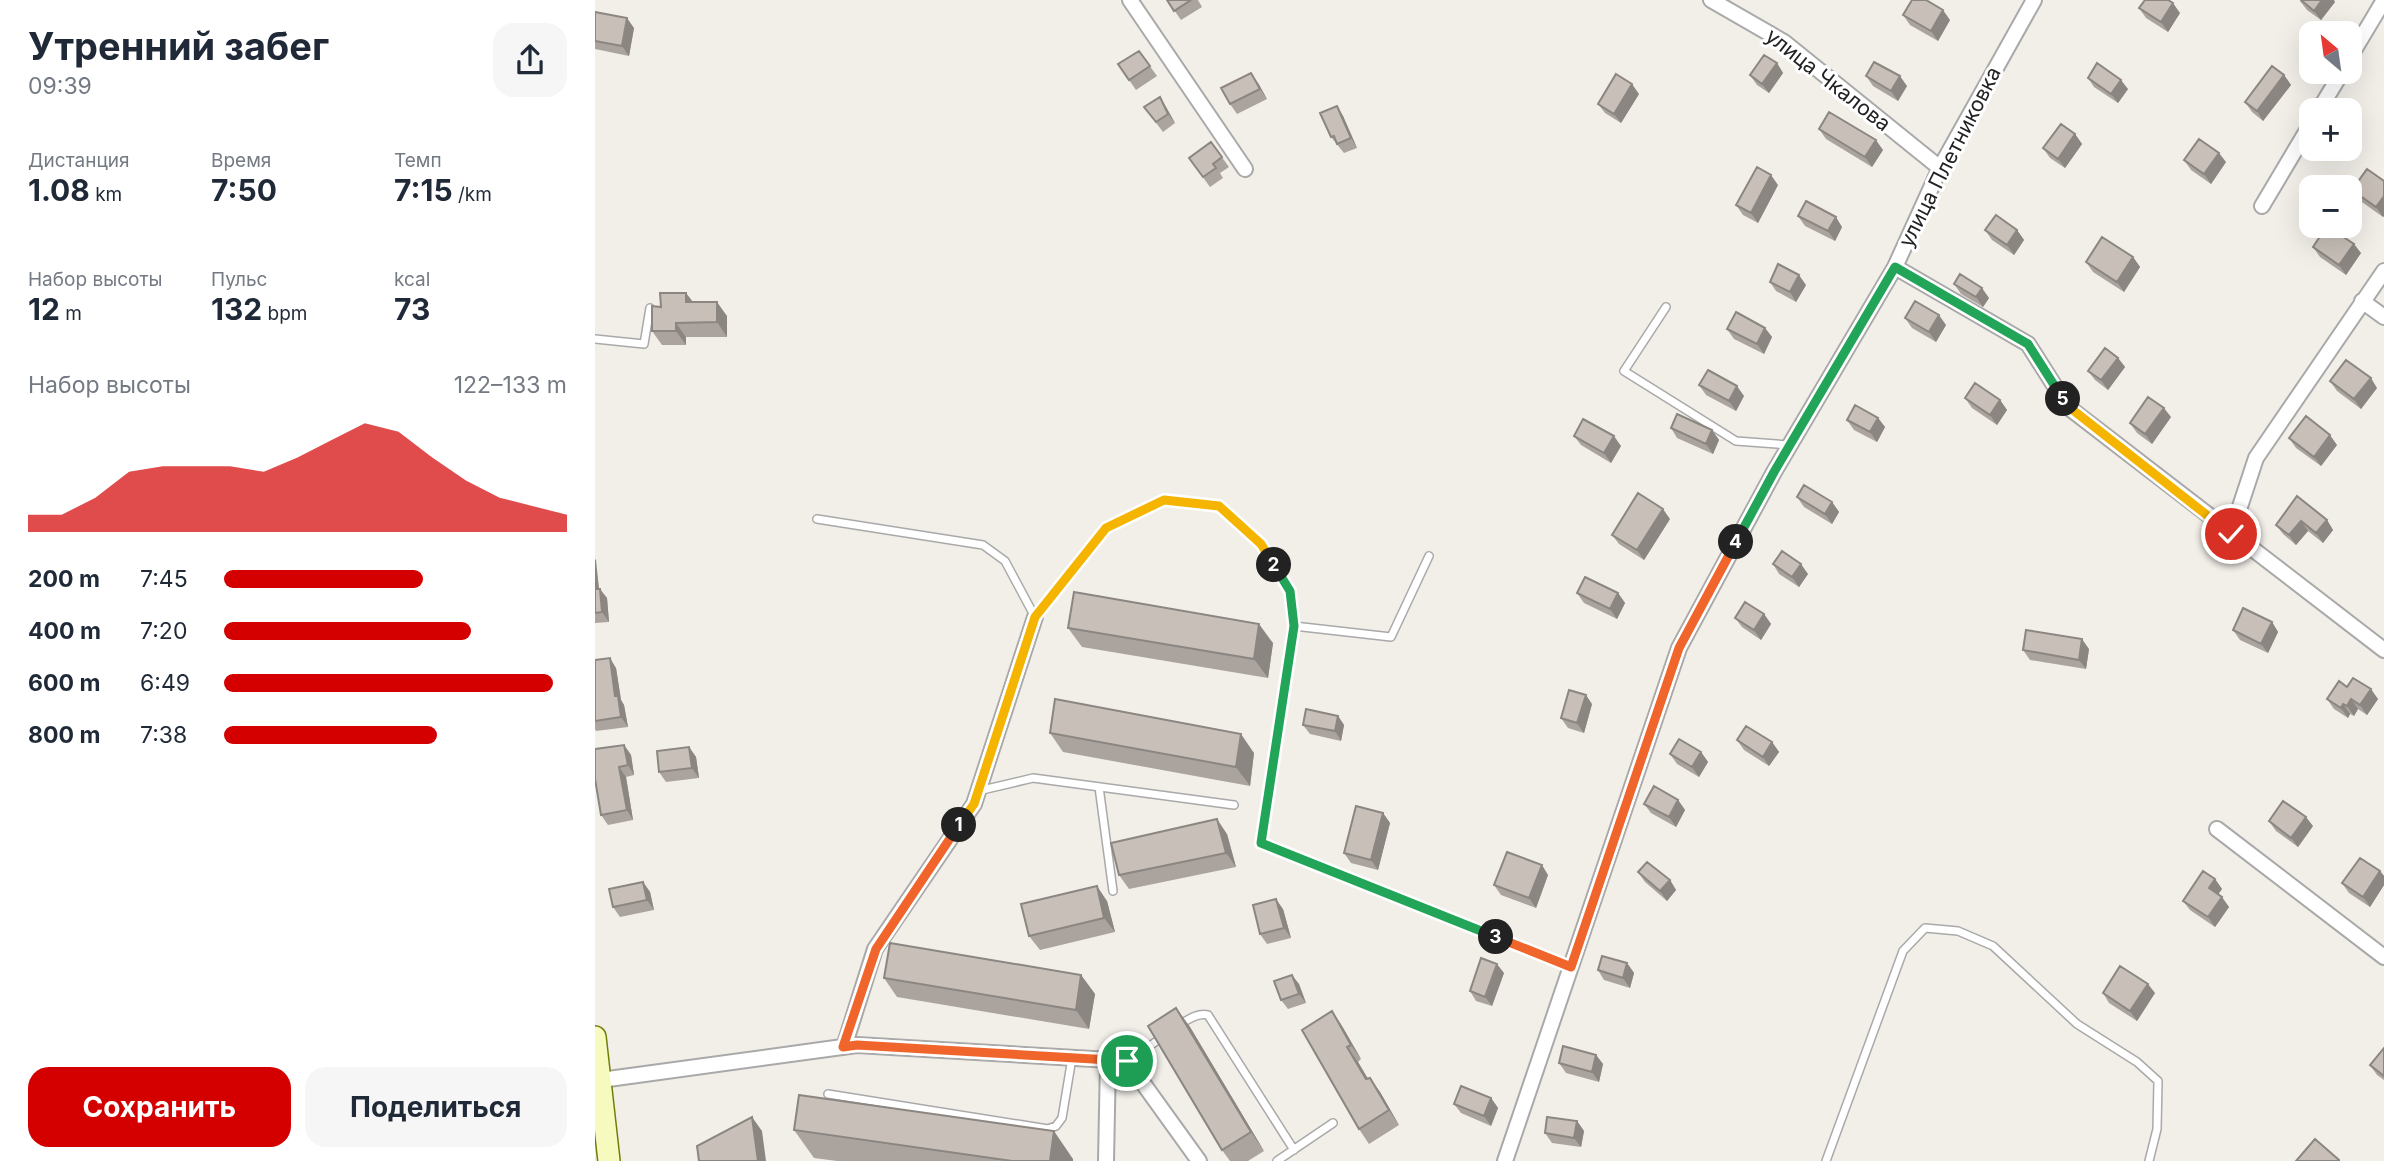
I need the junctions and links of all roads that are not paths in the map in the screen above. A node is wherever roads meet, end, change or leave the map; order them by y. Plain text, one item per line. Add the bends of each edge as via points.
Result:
1 (1130, 0) edge
2 (1711, 0) edge
3 (2034, 0) edge
4 (2384, 0) edge
5 (2363, 35) edge
6 (2299, 144) edge
7 (1940, 168) junction
8 (1244, 169) dead end
9 (2262, 206) dead end
10 (1895, 267) junction
11 (2384, 271) edge
12 (2363, 301) junction
13 (1666, 307) dead end
14 (650, 308) edge
15 (2384, 317) edge
16 (595, 339) edge
17 (1790, 445) junction
18 (817, 519) dead end
19 (2231, 534) junction
20 (1429, 556) dead end
21 (1035, 617) junction
22 (1294, 626) junction
23 (2384, 650) edge
24 (1099, 787) junction
25 (978, 792) junction
26 (1234, 805) dead end
27 (2217, 829) dead end
28 (1113, 891) dead end
29 (2384, 957) edge
30 (1571, 967) junction
31 (595, 1037) edge
32 (843, 1047) junction
33 (1072, 1058) junction
34 (1108, 1060) junction
35 (1127, 1061) junction
36 (601, 1080) junction
37 (828, 1094) dead end
38 (1333, 1123) dead end
39 (1294, 1150) junction
40 (609, 1161) edge
41 (1106, 1161) edge
42 (1199, 1161) edge
43 (1277, 1161) edge
44 (1505, 1161) edge
45 (1826, 1161) edge
46 (2149, 1161) edge

1 - 8 street
2 - 7 street, улица Чкалова via 1784,42
3 - 7 street, улица Плетниковка
4 - 5 street
6 - 9 street
7 - 10 street, улица Плетниковка
10 - 17 street, улица Плетниковка
10 - 19 street via 2028,344 2069,407
11 - 12 street
12 - 15 street
12 - 19 street via 2256,458
13 - 17 lane via 1624,371 1737,441
14 - 16 lane via 644,344
17 - 30 street, улица Плетниковка via 1679,648
18 - 21 lane via 983,545 1005,561
19 - 23 street
20 - 22 lane via 1391,637
21 - 22 lane via 1106,528 1164,500 1219,506 1261,544 1290,591
21 - 25 street
22 - 30 lane via 1261,843
24 - 25 lane via 1033,778
24 - 26 lane
24 - 28 lane
25 - 32 street via 876,949
27 - 29 street
30 - 44 street, улица Плетниковка
31 - 36 main road
32 - 33 street
32 - 36 street
33 - 34 street
33 - 37 lane via 1062,1118 1048,1129
34 - 35 street
34 - 41 street
35 - 39 lane via 1190,1018 1208,1015
35 - 42 street
36 - 40 main road
38 - 39 lane
39 - 43 lane
45 - 46 lane via 1903,951 1925,928 1958,932 1993,946 2077,1024 2158,1081 2157,1129

